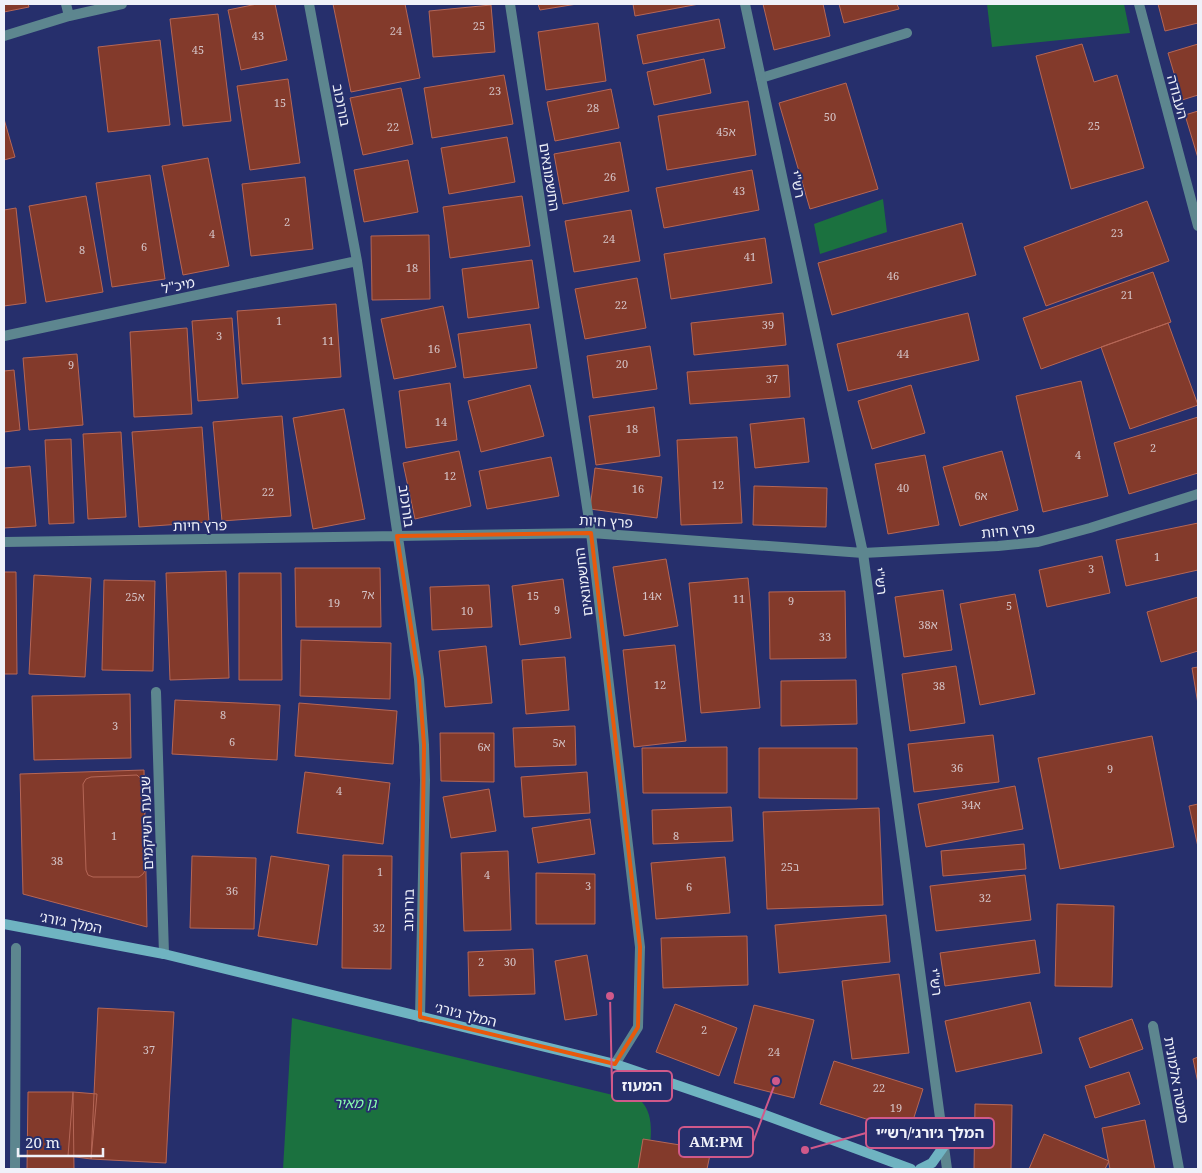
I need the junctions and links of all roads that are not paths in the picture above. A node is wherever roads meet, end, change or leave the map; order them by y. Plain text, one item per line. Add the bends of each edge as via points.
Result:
1 (66, 4) edge
2 (122, 4) edge
3 (308, 4) edge
4 (510, 4) edge
5 (745, 4) edge
6 (1139, 4) edge
7 (68, 16) junction
8 (907, 33) dead end
9 (4, 36) edge
10 (761, 78) junction
11 (1198, 226) edge
12 (357, 261) junction
13 (4, 336) edge
14 (1198, 494) edge
15 (591, 533) junction
16 (397, 536) junction
17 (4, 542) edge
18 (863, 553) junction
19 (156, 692) dead end
20 (4, 924) edge
21 (16, 948) dead end
22 (164, 954) junction
23 (420, 1017) junction
24 (1153, 1026) dead end
25 (615, 1064) junction
26 (944, 1146) junction
27 (15, 1169) edge
28 (911, 1169) edge
29 (920, 1169) edge
30 (947, 1169) edge
31 (1178, 1169) edge

1 - 7 street
2 - 7 street
3 - 12 street, בורוכוב
4 - 15 street, החשמונאים
5 - 10 street, רש"י
6 - 11 street, העבודה
7 - 9 street
8 - 10 street
10 - 18 street, רש"י
12 - 13 street, מיכ"ל
12 - 16 street, בורוכוב
14 - 18 street, פרץ חיות via 1038,542
15 - 16 street, פרץ חיות
15 - 18 street, פרץ חיות
15 - 25 street, החשמונאים via 640,947 638,1028
16 - 17 street, פרץ חיות
16 - 23 street, בורוכוב via 419,679 424,745
18 - 26 street, רש"י
19 - 22 street, שבעת השיקמים
20 - 22 street, המלך ג׳ורג׳
21 - 27 street
22 - 23 street, המלך ג׳ורג׳
23 - 25 street, המלך ג׳ורג׳
24 - 31 street, סמטה אלמונית
25 - 28 street, המלך ג׳ורג׳
26 - 29 street via 932,1163
26 - 30 street, רש"י

